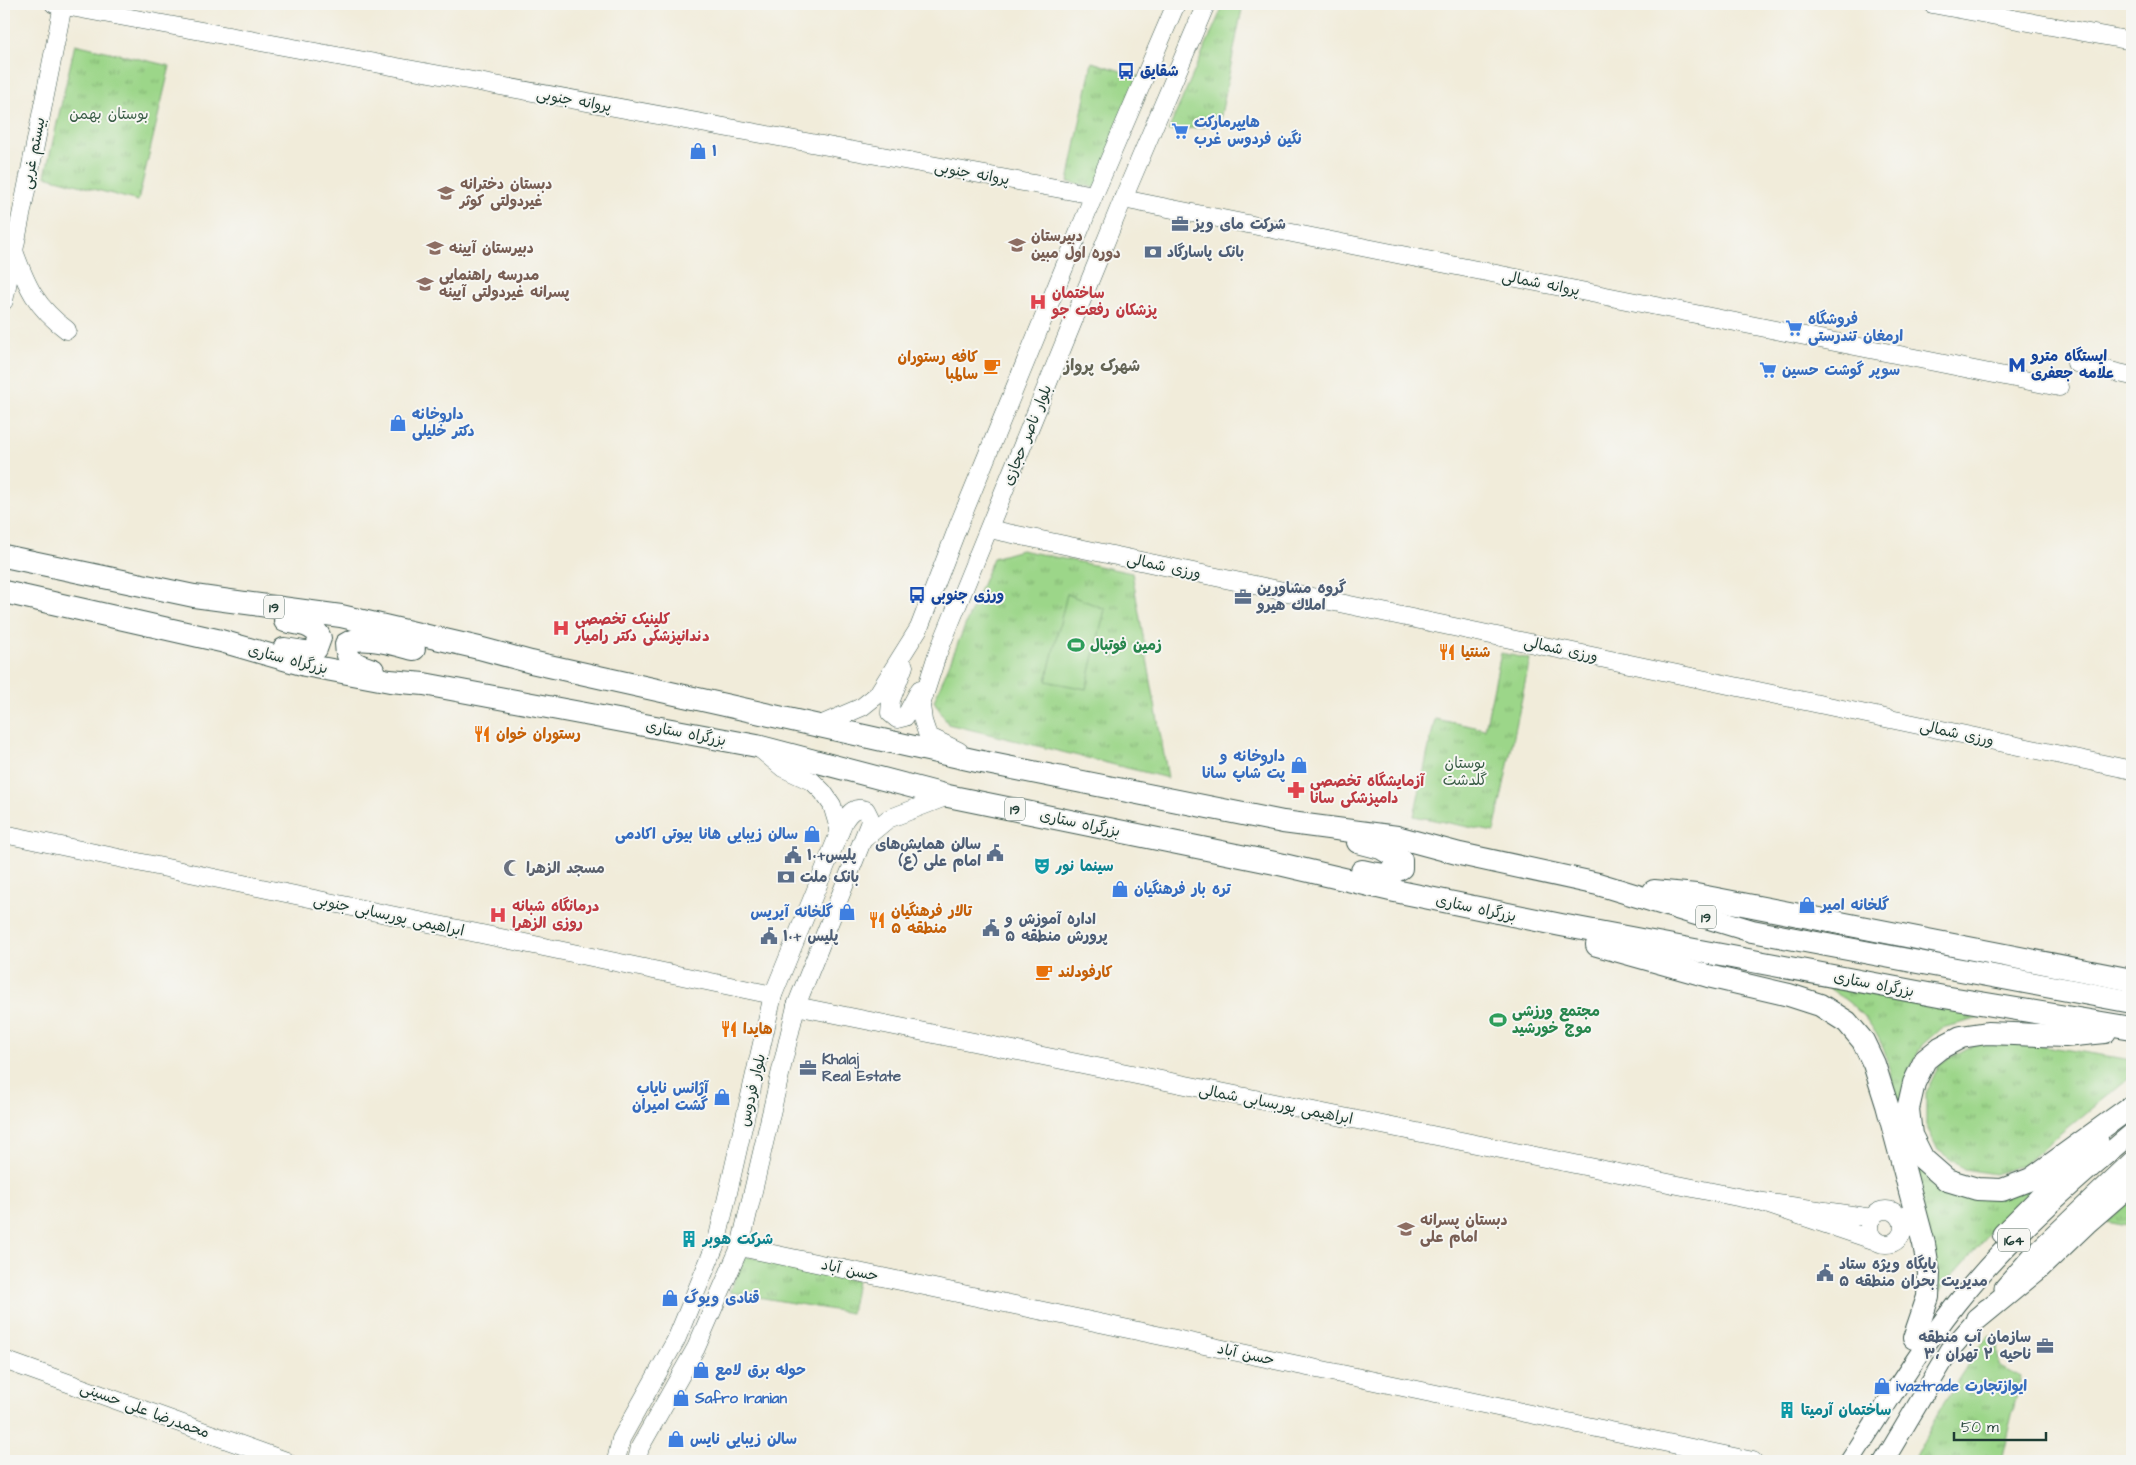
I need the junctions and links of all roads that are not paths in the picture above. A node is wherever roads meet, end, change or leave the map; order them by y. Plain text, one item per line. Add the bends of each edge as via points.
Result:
1 (1176, 4) edge
2 (1206, 4) edge
3 (1932, 4) edge
4 (59, 5) edge
5 (2132, 41) edge
6 (1094, 195) junction
7 (1123, 199) junction
8 (14, 250) junction
9 (4, 301) edge
10 (67, 330) dead end
11 (2076, 363) dead end
12 (2132, 376) edge
13 (2059, 387) dead end
14 (989, 529) junction
15 (7, 555) edge
16 (4, 592) edge
17 (194, 596) junction
18 (919, 628) junction
19 (221, 641) junction
20 (937, 655) junction
21 (531, 662) junction
22 (424, 684) junction
23 (818, 726) junction
24 (757, 746) junction
25 (977, 761) junction
26 (2132, 770) edge
27 (948, 796) junction
28 (1283, 822) junction
29 (840, 832) junction
30 (4, 834) edge
31 (862, 840) junction
32 (1275, 862) junction
33 (1598, 884) junction
34 (1561, 925) junction
35 (2132, 980) edge
36 (774, 995) junction
37 (2132, 1002) edge
38 (796, 1006) junction
39 (2132, 1029) edge
40 (2132, 1106) edge
41 (2132, 1112) edge
42 (2132, 1132) edge
43 (2132, 1162) edge
44 (2132, 1183) edge
45 (1756, 1202) junction
46 (1872, 1218) junction
47 (1876, 1241) junction
48 (740, 1247) junction
49 (1977, 1319) junction
50 (1914, 1338) junction
51 (4, 1360) edge
52 (1912, 1363) junction
53 (286, 1461) edge
54 (616, 1461) edge
55 (637, 1461) edge
56 (1753, 1461) edge
57 (1850, 1461) edge
58 (1884, 1461) edge

1 - 6 street, بلوار ناصر حجازی
2 - 7 street, بلوار ناصر حجازی
3 - 5 street
4 - 6 street, پروانه جنوبی
4 - 8 street, بیستم غربی
6 - 18 street, بلوار ناصر حجازی
7 - 13 street, پروانه شمالی
7 - 14 street, بلوار ناصر حجازی
8 - 9 street, بیستم غربی
8 - 10 street via 29,290 50,317
11 - 12 street
14 - 20 street, بلوار ناصر حجازی
14 - 26 street, ورزی شمالی
15 - 17 highway, بزرگراه ستاری / 19
16 - 19 highway, بزرگراه ستاری / 19
17 - 19 highway via 214,604 313,627 320,638 316,649 310,653
17 - 21 highway, بزرگراه ستاری / 19 via 342,616
18 - 20 street via 891,700 890,713 896,719 905,717
18 - 23 street, بلوار ناصر حجازی via 876,695 862,707
19 - 22 highway, بزرگراه ستاری / 19 via 305,665
20 - 25 street, بلوار ناصر حجازی via 921,705 928,736
21 - 22 highway via 464,660 362,639 346,644 347,656 355,665
21 - 23 highway, بزرگراه ستاری / 19
22 - 24 highway, بزرگراه ستاری / 19
23 - 25 highway, بزرگراه ستاری / 19
24 - 27 highway, بزرگراه ستاری / 19
24 - 29 street via 783,768 813,782 823,792 832,805
25 - 28 highway, بزرگراه ستاری / 19
27 - 31 street, بلوار فردوس via 888,819
27 - 32 highway, بزرگراه ستاری / 19
28 - 32 highway via 1381,848 1401,860 1401,868 1390,875 1376,875 1322,862
28 - 33 highway, بزرگراه ستاری / 19 via 1397,838
29 - 31 street, بلوار فردوس via 852,811 857,808 866,810 870,818
29 - 36 street, بلوار فردوس
30 - 36 street, ابراهیمی پوربسابی جنوبی
31 - 38 street, بلوار فردوس
32 - 34 highway, بزرگراه ستاری / 19 via 1395,891
33 - 35 highway via 1696,895
33 - 37 highway, بزرگراه ستاری / 19 via 1752,930
34 - 39 highway, بزرگراه ستاری / 19
34 - 50 highway via 1599,946 1789,995 1820,1005 1847,1022 1863,1041 1874,1064 1924,1244 1929,1273 1928,1297
36 - 54 street, بلوار فردوس via 717,1241 676,1340 621,1439
38 - 45 street, ابراهیمی پوربسابی شمالی
38 - 48 street, بلوار فردوس
39 - 40 highway via 2065,1036 1987,1033 1961,1037 1925,1060 1914,1083 1908,1109 1911,1135 1923,1159 1947,1180 1976,1190 2002,1190 2031,1179
41 - 50 main road via 2035,1200 1945,1298
42 - 52 main road, 164 via 2007,1246 1956,1303
43 - 49 main road, 164 via 2032,1256
44 - 49 highway via 2039,1268
45 - 46 street, ابراهیمی پوربسابی شمالی
45 - 47 street, ابراهیمی پوربسابی شمالی
46 - 47 street via 1869,1228
46 - 47 street via 1881,1211 1892,1211 1900,1218 1903,1228 1900,1238 1891,1244
48 - 55 street, بلوار فردوس via 696,1348 640,1447
48 - 56 street, حسن آباد
49 - 58 main road, 164 via 1950,1350
50 - 52 main road
51 - 53 street, محمدرضا علی حسینی
52 - 57 main road, 164

